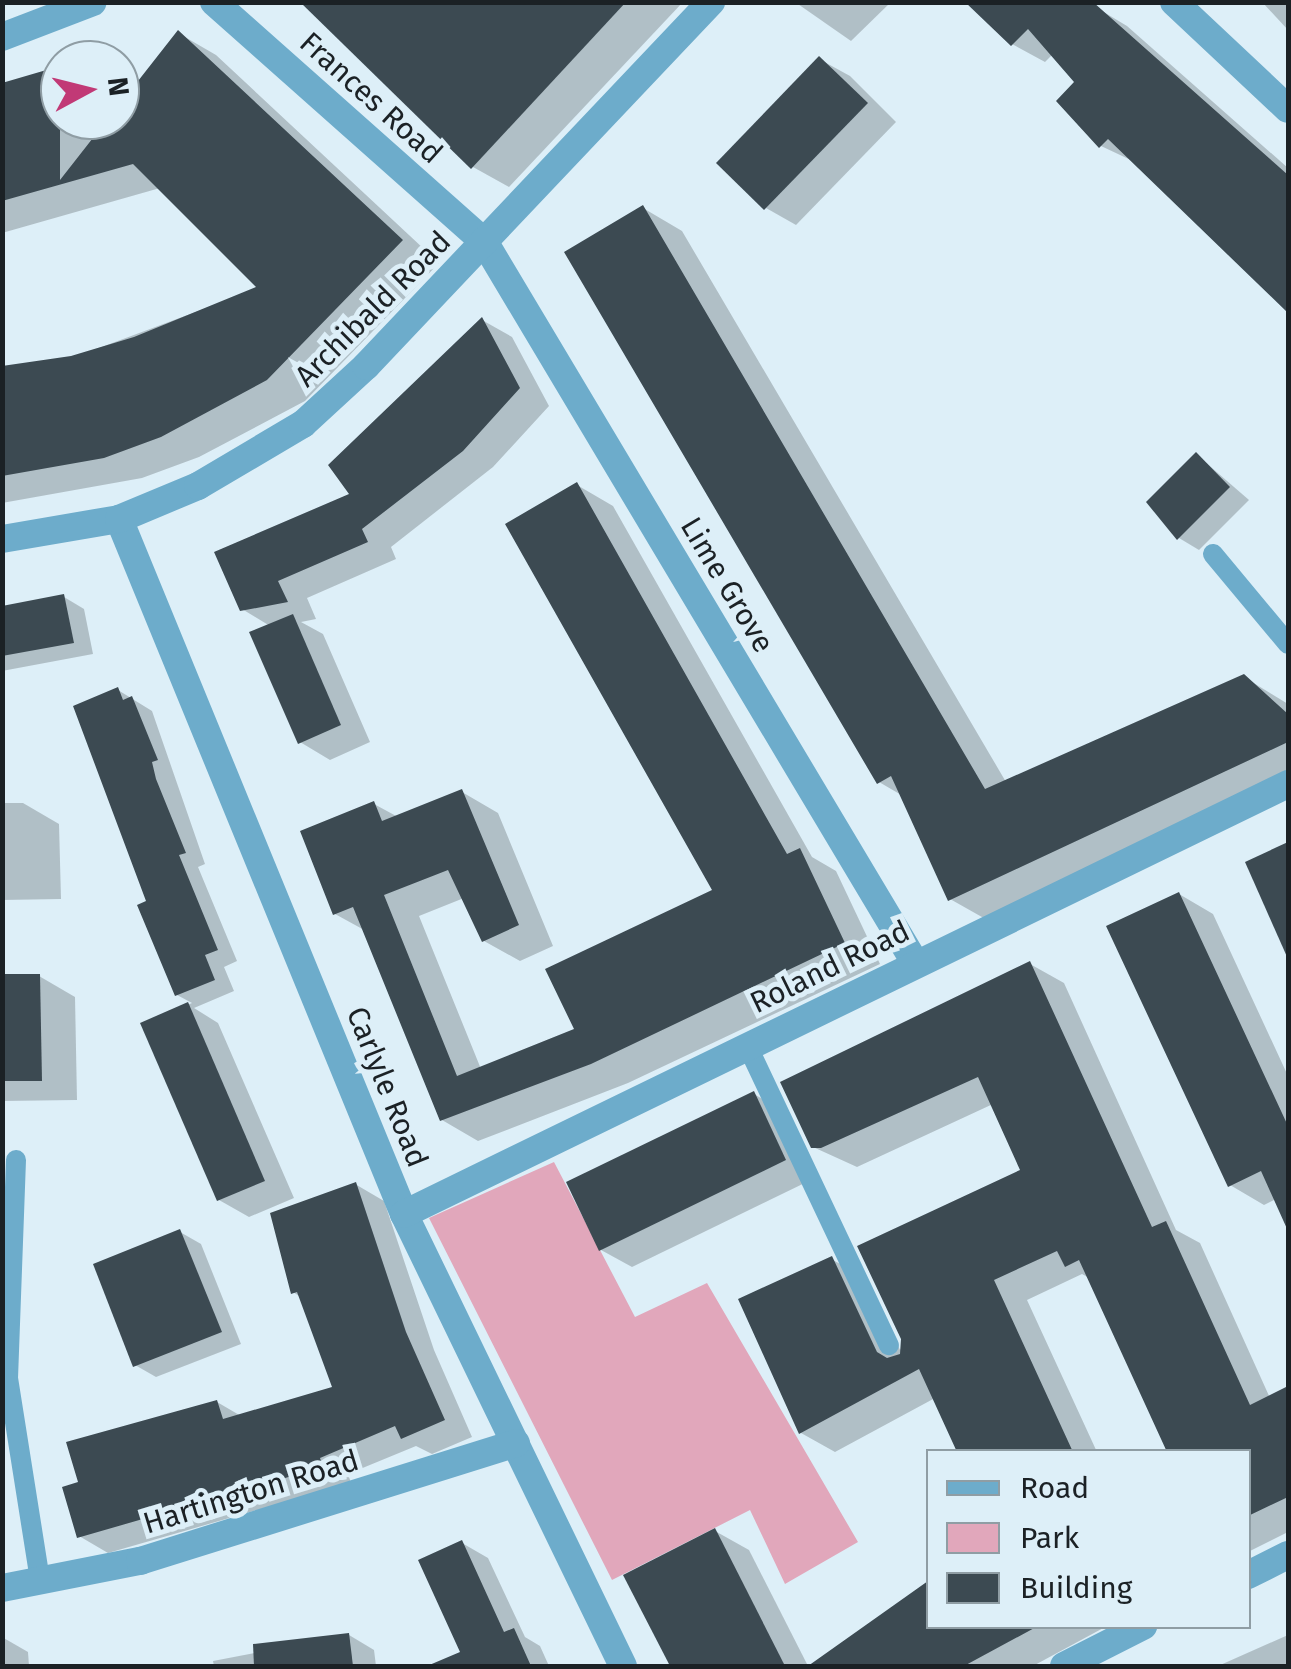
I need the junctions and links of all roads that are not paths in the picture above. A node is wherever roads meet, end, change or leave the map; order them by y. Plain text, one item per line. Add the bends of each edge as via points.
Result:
1 (93, 2) edge
2 (214, 2) edge
3 (710, 2) edge
4 (1174, 2) edge
5 (2, 37) edge
6 (1288, 109) edge
7 (485, 242) junction
8 (119, 519) junction
9 (2, 539) edge
10 (1213, 554) dead end
11 (1288, 644) edge
12 (1288, 784) edge
13 (914, 962) junction
14 (747, 1045) junction
15 (16, 1160) dead end
16 (404, 1214) junction
17 (889, 1346) dead end
18 (516, 1444) junction
19 (1288, 1556) edge
20 (1251, 1574) edge
21 (40, 1579) junction
22 (2, 1588) edge
23 (1137, 1629) edge
24 (623, 1666) edge
25 (1064, 1666) edge

1 - 5 street
2 - 7 street, Frances Road
3 - 7 street, Archibald Road
4 - 6 street
7 - 8 street, Archibald Road via 302,424 198,486
7 - 13 street, Lime Grove
8 - 9 street, Archibald Road
8 - 16 street, Carlyle Road
10 - 11 lane
12 - 13 street, Roland Road
13 - 14 street, Roland Road
14 - 16 street, Roland Road
14 - 17 lane
15 - 21 lane via 8,1378
16 - 18 street, Carlyle Road
18 - 21 street, Hartington Road via 140,1562
18 - 24 street, Carlyle Road
19 - 20 street
21 - 22 street, Hartington Road
23 - 25 street

